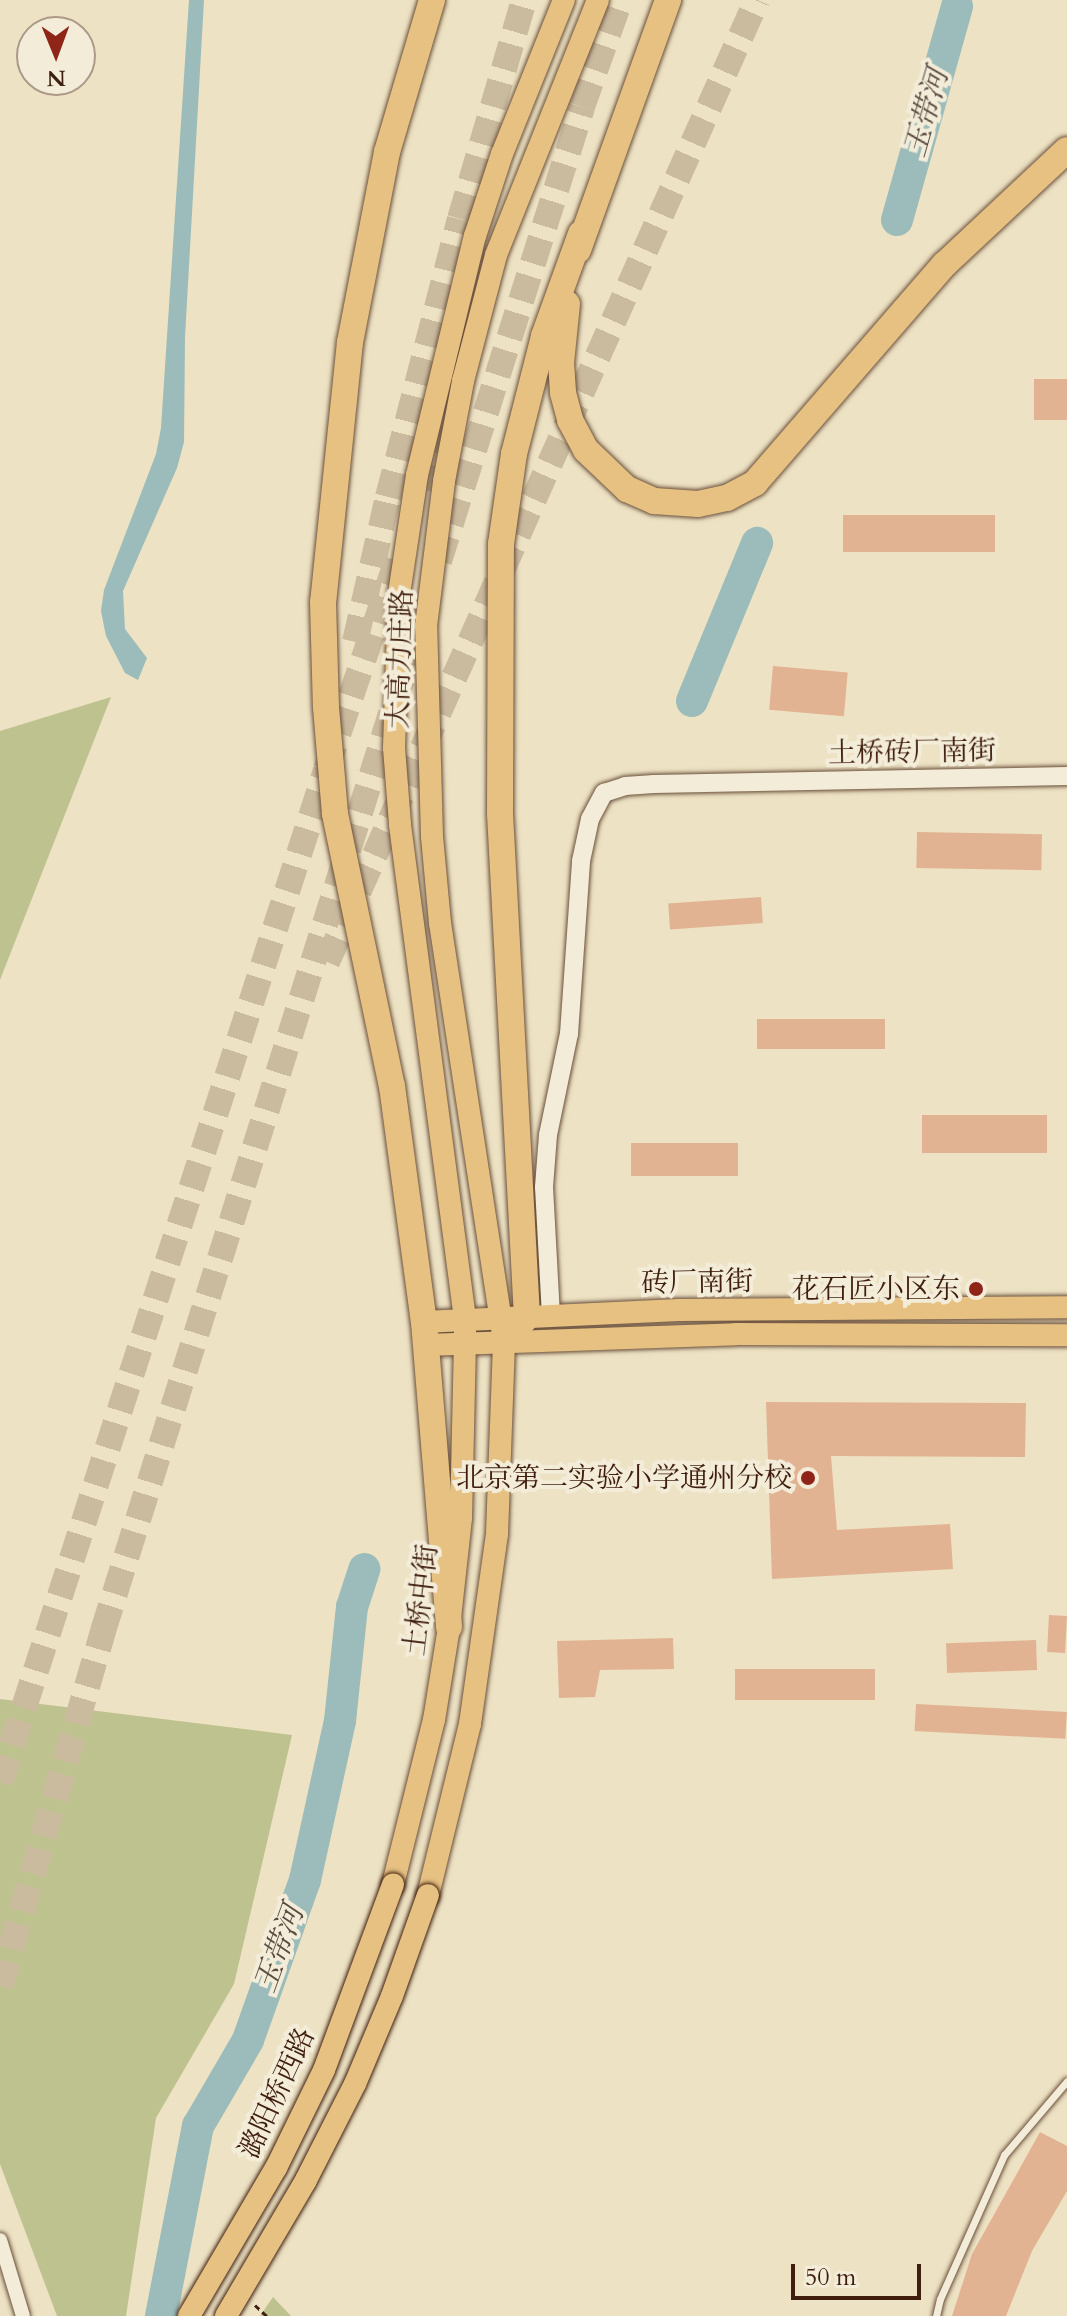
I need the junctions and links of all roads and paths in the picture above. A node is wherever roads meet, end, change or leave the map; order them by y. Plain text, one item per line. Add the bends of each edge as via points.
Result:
1 (432, 0) edge
2 (564, 0) edge
3 (598, 0) edge
4 (668, 0) edge
5 (1067, 150) edge
6 (581, 234) junction
7 (1067, 776) edge
8 (1067, 1307) edge
9 (465, 1319) junction
10 (521, 1323) junction
11 (425, 1333) junction
12 (1067, 1335) edge
13 (465, 1343) junction
14 (449, 1627) junction
15 (393, 1884) joint
16 (1067, 2081) edge
17 (0, 2240) edge
18 (202, 2274) dead end
19 (23, 2316) edge
20 (189, 2316) edge
21 (226, 2316) edge
22 (936, 2316) edge

1 - 11 highway via 387,152 350,342 323,602 335,814 392,1086
2 - 9 main road, 大高力庄路 via 475,236 417,475 399,594 394,748 400,824
3 - 10 main road, 大高力庄路 via 496,255 444,481 426,626 431,820 440,923
4 - 6 highway
5 - 6 highway via 944,265 755,483 727,498 698,504 673,505 627,489 586,450 570,420 563,393 563,320
6 - 10 highway via 544,336 514,454 501,544 500,813
7 - 10 street, 土桥砖厂南街 via 625,786 604,793 590,819 581,861 569,1034 548,1135
8 - 10 main road, 砖厂南街 via 679,1310
9 - 10 main road, 砖厂南街
9 - 11 main road, 砖厂南街
9 - 13 main road, 土桥中街
10 - 12 main road, 砖厂南街 via 751,1334
10 - 13 main road, 砖厂南街
10 - 21 main road, 大高力庄路, bridge via 470,1724 428,1895 355,2084
11 - 13 main road, 砖厂南街
11 - 14 highway
13 - 14 main road, 土桥中街 via 462,1505
14 - 15 main road, 土桥中街 via 431,1735
15 - 20 main road, 潞阳桥西路, bridge via 324,2070 276,2168
16 - 22 lane via 1004,2155
17 - 19 street
18 - 20 lane via 187,2300

